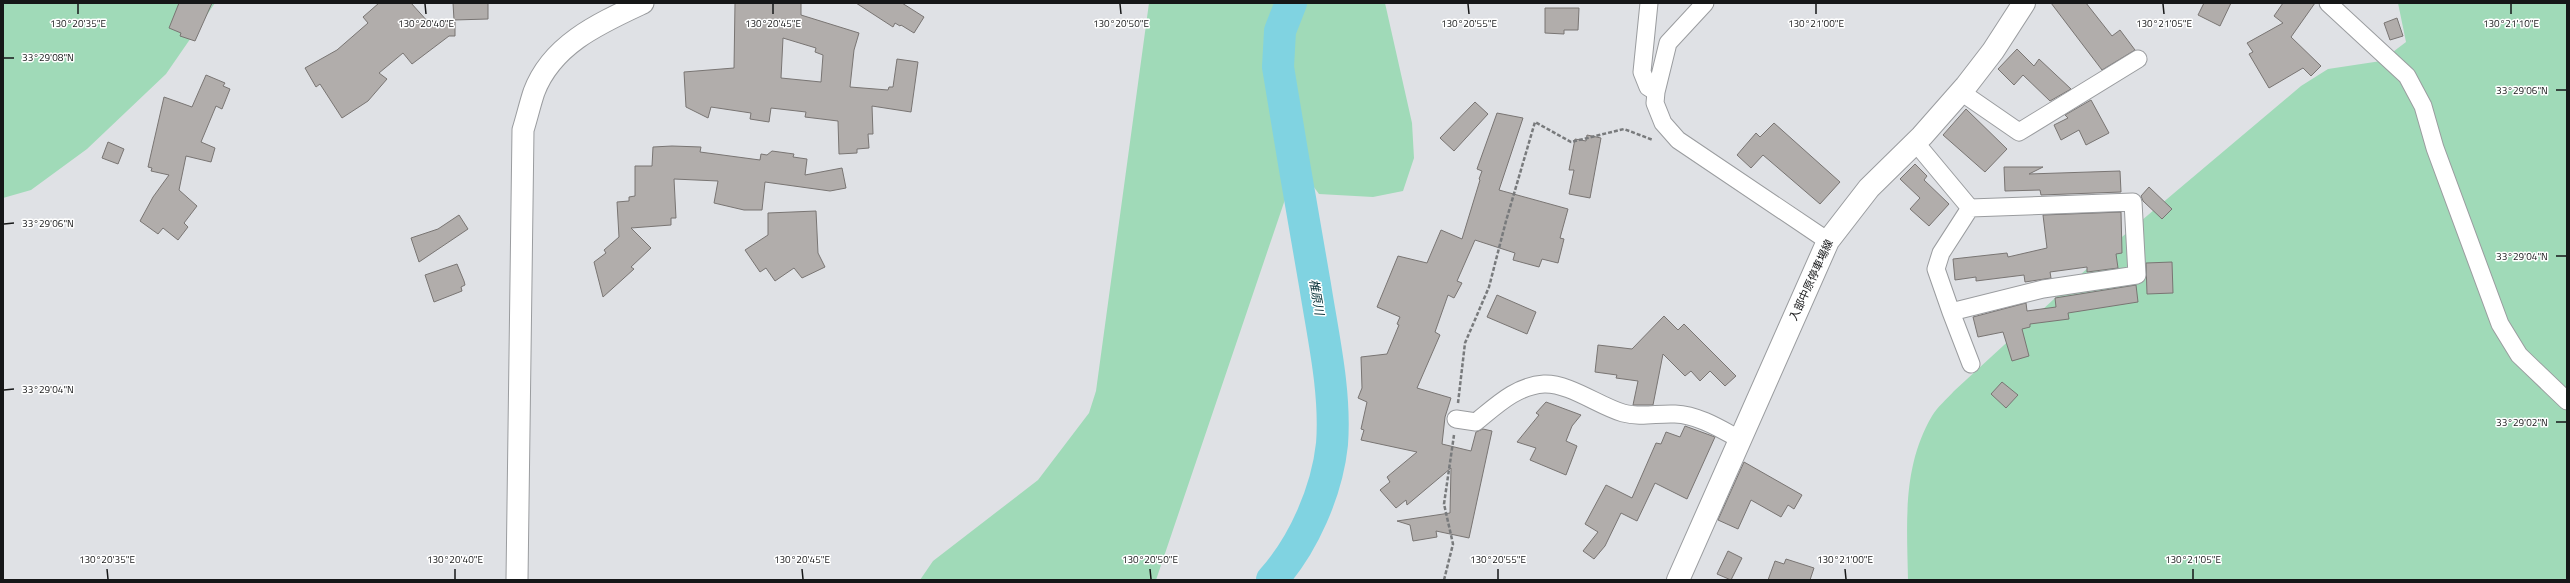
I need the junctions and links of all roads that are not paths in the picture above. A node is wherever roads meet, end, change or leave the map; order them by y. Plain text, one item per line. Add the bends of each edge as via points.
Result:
1 (643, 3) edge
2 (1649, 3) edge
3 (1705, 3) edge
4 (2024, 3) edge
5 (2328, 3) edge
6 (2138, 59) dead end
7 (1656, 92) junction
8 (1961, 92) junction
9 (1915, 142) junction
10 (1970, 208) junction
11 (1828, 241) junction
12 (1951, 312) junction
13 (1971, 364) dead end
14 (2567, 401) edge
15 (1456, 419) road end
16 (1739, 438) junction
17 (517, 580) edge
18 (1678, 580) edge

1 - 17 street via 576,38 552,60 535,90 523,130
2 - 7 street via 1642,72 1648,87
3 - 7 street via 1668,43
4 - 8 main road, 入部中原停車場線 via 1993,51
5 - 14 street via 2408,76 2423,106 2435,148 2500,324 2519,355
6 - 8 street via 2019,132
7 - 11 street via 1655,103 1663,123 1678,140
8 - 9 main road, 入部中原停車場線
9 - 10 street
9 - 11 main road, 入部中原停車場線 via 1869,188
10 - 12 street via 1941,253 1936,269
10 - 12 street via 2133,202 2137,275 2043,289
11 - 16 main road, 入部中原停車場線
12 - 13 street
15 - 16 street via 1476,422 1514,392 1545,384 1558,386 1622,413 1640,416 1675,414 1704,420
16 - 18 main road, 入部中原停車場線

